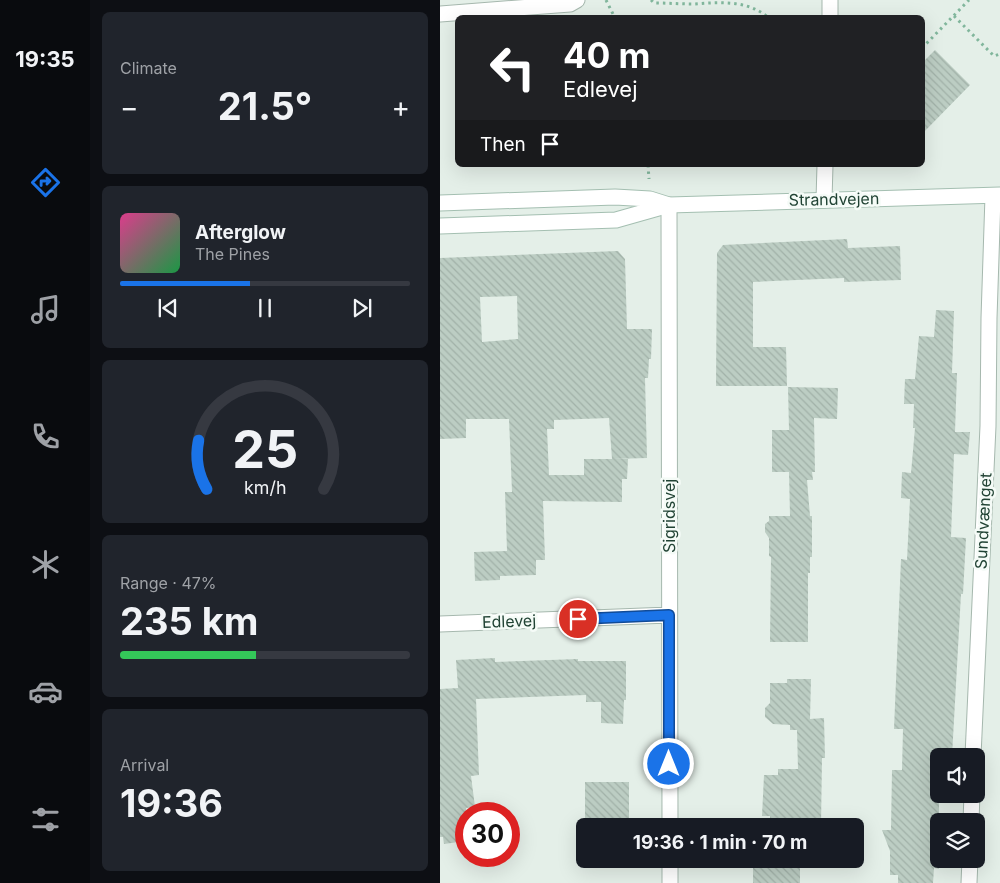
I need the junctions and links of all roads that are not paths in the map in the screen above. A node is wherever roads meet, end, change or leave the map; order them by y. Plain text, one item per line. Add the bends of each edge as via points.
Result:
1 (577, 0) edge
2 (830, 0) edge
3 (440, 14) edge
4 (830, 15) edge
5 (826, 167) edge
6 (997, 196) edge
7 (824, 200) junction
8 (440, 202) edge
9 (669, 205) junction
10 (440, 226) edge
11 (669, 615) junction
12 (440, 624) edge
13 (973, 748) edge
14 (670, 818) edge
15 (670, 868) edge
16 (970, 868) edge
17 (670, 883) edge
18 (969, 883) edge

1 - 3 street via 570,4
2 - 4 street
5 - 7 street
6 - 7 street, Strandvejen
6 - 13 street, Sundvænget via 989,318 988,426
7 - 9 street, Strandvejen
8 - 9 street, Strandvejen via 615,197 650,199
9 - 10 street, Strandvejen via 616,220
9 - 11 street, Sigridsvej
11 - 12 street, Edlevej
11 - 14 street, Sigridsvej
15 - 17 street
16 - 18 street

